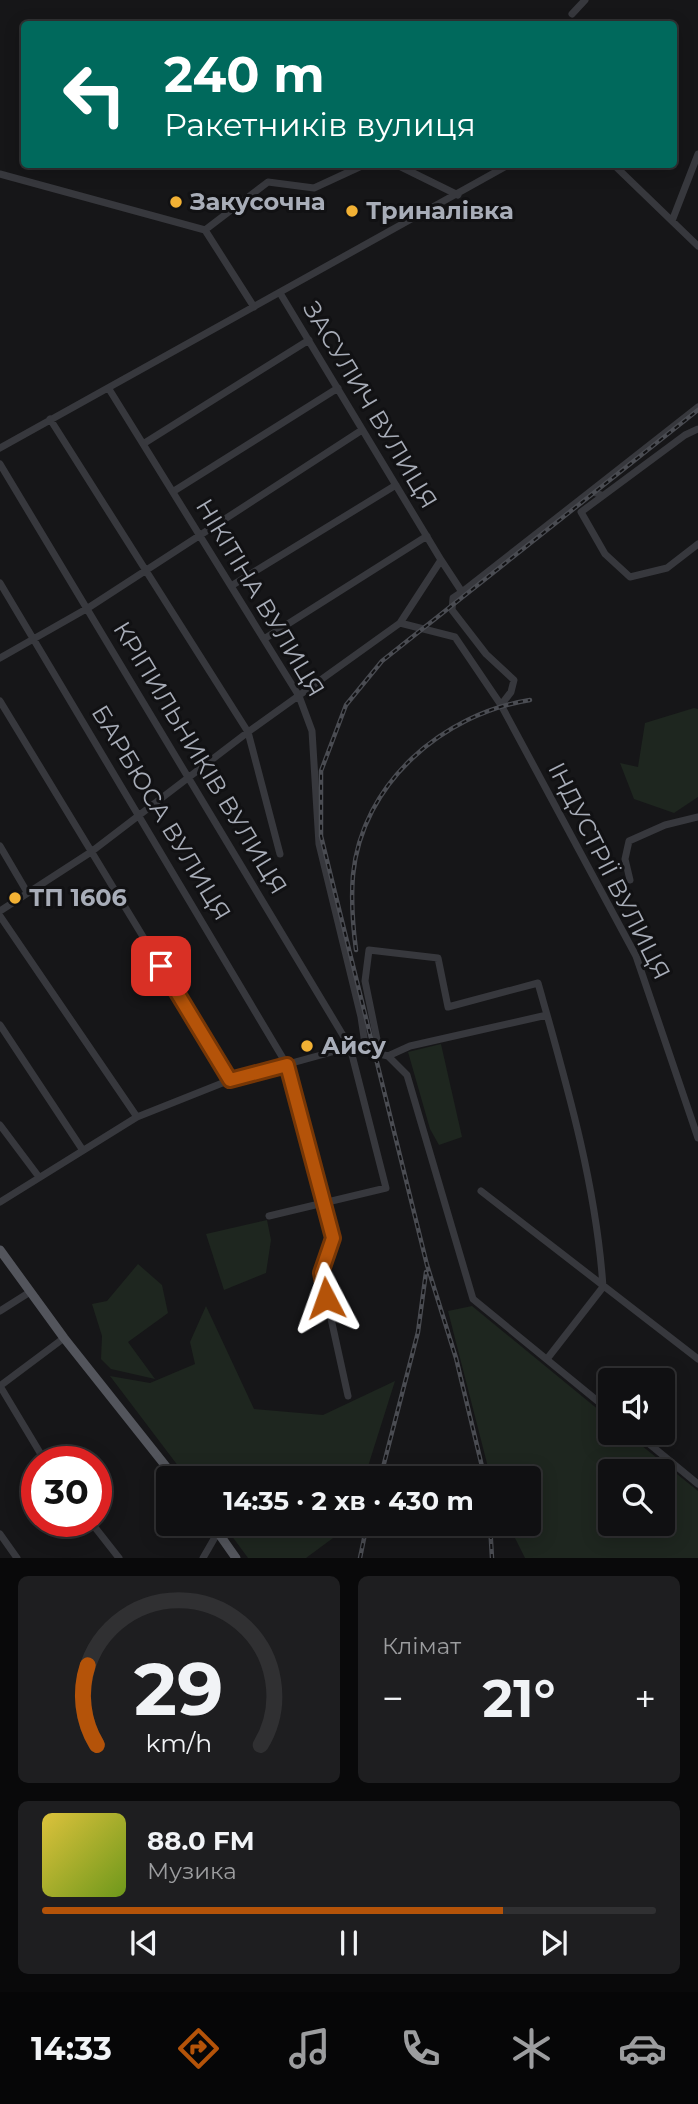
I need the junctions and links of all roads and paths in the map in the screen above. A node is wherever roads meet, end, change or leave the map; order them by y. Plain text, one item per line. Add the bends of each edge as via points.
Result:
1 (585, 0) edge
2 (572, 14) dead end
3 (698, 154) edge
4 (357, 168) edge
5 (403, 168) edge
6 (503, 168) edge
7 (617, 168) edge
8 (0, 174) edge
9 (458, 195) junction
10 (672, 221) junction
11 (205, 230) junction
12 (698, 246) edge
13 (280, 293) junction
14 (254, 307) junction
15 (309, 341) junction
16 (338, 388) junction
17 (109, 389) junction
18 (698, 407) edge
19 (50, 419) junction
20 (698, 429) edge
21 (362, 430) junction
22 (143, 444) junction
23 (0, 448) edge
24 (0, 464) edge
25 (396, 485) junction
26 (174, 491) junction
27 (591, 491) junction
28 (601, 495) junction
29 (200, 536) junction
30 (427, 536) junction
31 (698, 544) edge
32 (441, 560) junction
33 (146, 571) junction
34 (0, 583) edge
35 (231, 586) junction
36 (462, 592) junction
37 (88, 608) junction
38 (400, 623) junction
39 (34, 638) junction
40 (264, 639) junction
41 (0, 658) edge
42 (299, 696) junction
43 (0, 701) edge
44 (501, 705) junction
45 (248, 732) junction
46 (190, 779) junction
47 (141, 815) junction
48 (698, 817) edge
49 (0, 846) edge
50 (91, 852) junction
51 (280, 854) dead end
52 (630, 880) dead end
53 (27, 892) junction
54 (0, 914) edge
55 (547, 1015) junction
56 (0, 1025) edge
57 (350, 1047) junction
58 (366, 1051) junction
59 (384, 1055) junction
60 (287, 1065) junction
61 (230, 1080) junction
62 (137, 1117) junction
63 (0, 1125) edge
64 (698, 1138) edge
65 (82, 1149) junction
66 (38, 1177) junction
67 (481, 1191) dead end
68 (0, 1202) edge
69 (325, 1203) junction
70 (269, 1216) dead end
71 (0, 1250) edge
72 (603, 1287) junction
73 (30, 1292) junction
74 (0, 1311) edge
75 (64, 1338) junction
76 (547, 1359) junction
77 (698, 1359) edge
78 (0, 1386) edge
79 (348, 1396) dead end
80 (598, 1401) edge
81 (651, 1445) edge
82 (36, 1446) edge
83 (166, 1466) edge
84 (698, 1484) edge
85 (0, 1534) edge
86 (212, 1536) edge
87 (221, 1536) edge
88 (103, 1537) edge
89 (17, 1558) edge
90 (119, 1558) edge
91 (204, 1558) edge
92 (236, 1558) edge

1 - 2 street
3 - 10 street
4 - 11 street via 314,188 268,182
5 - 9 street
6 - 9 street
7 - 10 street
8 - 11 street
9 - 13 street
10 - 12 street
11 - 14 street
13 - 14 street
13 - 15 street, ЗАСУЛИЧ ВУЛИЦЯ
14 - 17 street
15 - 16 street, ЗАСУЛИЧ ВУЛИЦЯ
15 - 22 street
16 - 21 street, ЗАСУЛИЧ ВУЛИЦЯ
16 - 26 street
17 - 19 street
17 - 22 street, НІКІТІНА ВУЛИЦЯ
18 - 27 street
19 - 23 street
19 - 33 street
20 - 28 street
21 - 25 street, ЗАСУЛИЧ ВУЛИЦЯ
21 - 29 street
22 - 26 street, НІКІТІНА ВУЛИЦЯ
24 - 37 street, КРІПИЛЬНИКІВ ВУЛИЦЯ
25 - 30 street, ЗАСУЛИЧ ВУЛИЦЯ
25 - 35 street
26 - 29 street, НІКІТІНА ВУЛИЦЯ
27 - 28 street
27 - 36 street
28 - 31 street via 581,516 605,554 630,577 667,568
29 - 33 street
29 - 35 street, НІКІТІНА ВУЛИЦЯ
30 - 32 street, ЗАСУЛИЧ ВУЛИЦЯ
30 - 40 street
32 - 36 street, ЗАСУЛИЧ ВУЛИЦЯ
32 - 38 street
33 - 37 street
33 - 45 street
34 - 39 street, БАРБЮСА ВУЛИЦЯ
35 - 40 street, НІКІТІНА ВУЛИЦЯ
36 - 44 street via 453,598 452,610 513,680
37 - 39 street
37 - 46 street, КРІПИЛЬНИКІВ ВУЛИЦЯ
38 - 42 street
38 - 44 street, ІНДУСТРІЇ ВУЛИЦЯ via 454,637
39 - 41 street
39 - 47 street, БАРБЮСА ВУЛИЦЯ
40 - 42 street, НІКІТІНА ВУЛИЦЯ
42 - 45 street
42 - 58 street, НІКІТІНА ВУЛИЦЯ via 312,731 318,844 362,1017
43 - 50 street
44 - 64 street, ІНДУСТРІЇ ВУЛИЦЯ via 636,957
45 - 46 street
45 - 51 street
46 - 47 street
46 - 57 street, КРІПИЛЬНИКІВ ВУЛИЦЯ
47 - 50 street
47 - 60 street, БАРБЮСА ВУЛИЦЯ
48 - 52 street via 629,841 625,859
49 - 53 street
50 - 53 street
50 - 61 street
53 - 54 street
54 - 62 street
55 - 59 street
55 - 59 street via 538,983 448,1007 438,958 369,950 365,981
55 - 72 street via 592,1196
56 - 65 street
57 - 58 street
57 - 60 street
57 - 69 street, КРІПИЛЬНИКІВ ВУЛИЦЯ via 386,1188
58 - 59 street
59 - 76 street via 407,1074 473,1299
60 - 61 street
60 - 69 street, БАРБЮСА ВУЛИЦЯ
61 - 62 street
62 - 65 street
63 - 66 street
65 - 66 street
66 - 68 street
67 - 72 street
69 - 70 street
69 - 79 street, БАРБЮСА ВУЛИЦЯ via 333,1238 321,1273
71 - 73 main road
72 - 76 street
72 - 77 street
73 - 74 street
73 - 75 main road
75 - 78 street
75 - 83 main road
76 - 80 street
78 - 82 street
81 - 84 street
85 - 89 street
86 - 91 street
87 - 92 main road
88 - 90 street

